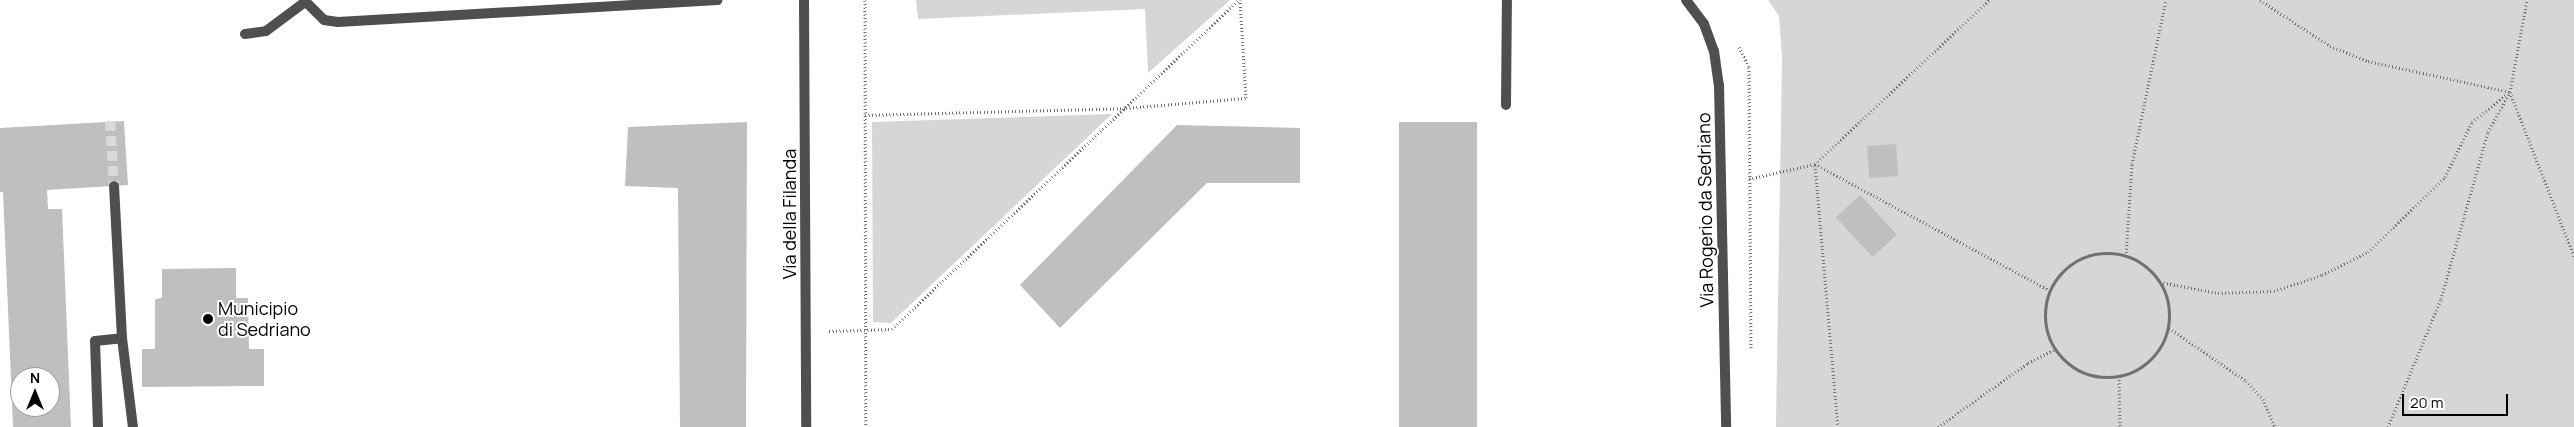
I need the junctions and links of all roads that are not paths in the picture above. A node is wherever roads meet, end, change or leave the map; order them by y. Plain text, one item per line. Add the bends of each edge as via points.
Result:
1 (717, 0) edge
2 (804, 0) edge
3 (1507, 0) edge
4 (1686, 0) edge
5 (305, 1) edge
6 (245, 34) dead end
7 (1506, 105) dead end
8 (114, 186) tunnel mouth
9 (122, 338) junction
10 (98, 427) edge
11 (133, 427) edge
12 (806, 427) edge
13 (1726, 427) edge

1 - 5 street via 338,22 324,20
2 - 12 street, Via della Filanda
3 - 7 street
4 - 13 street, Via Rogerio da Sedriano via 1704,24 1714,51 1719,85
5 - 6 street via 266,31
8 - 9 street
9 - 10 street via 95,341
9 - 11 street

